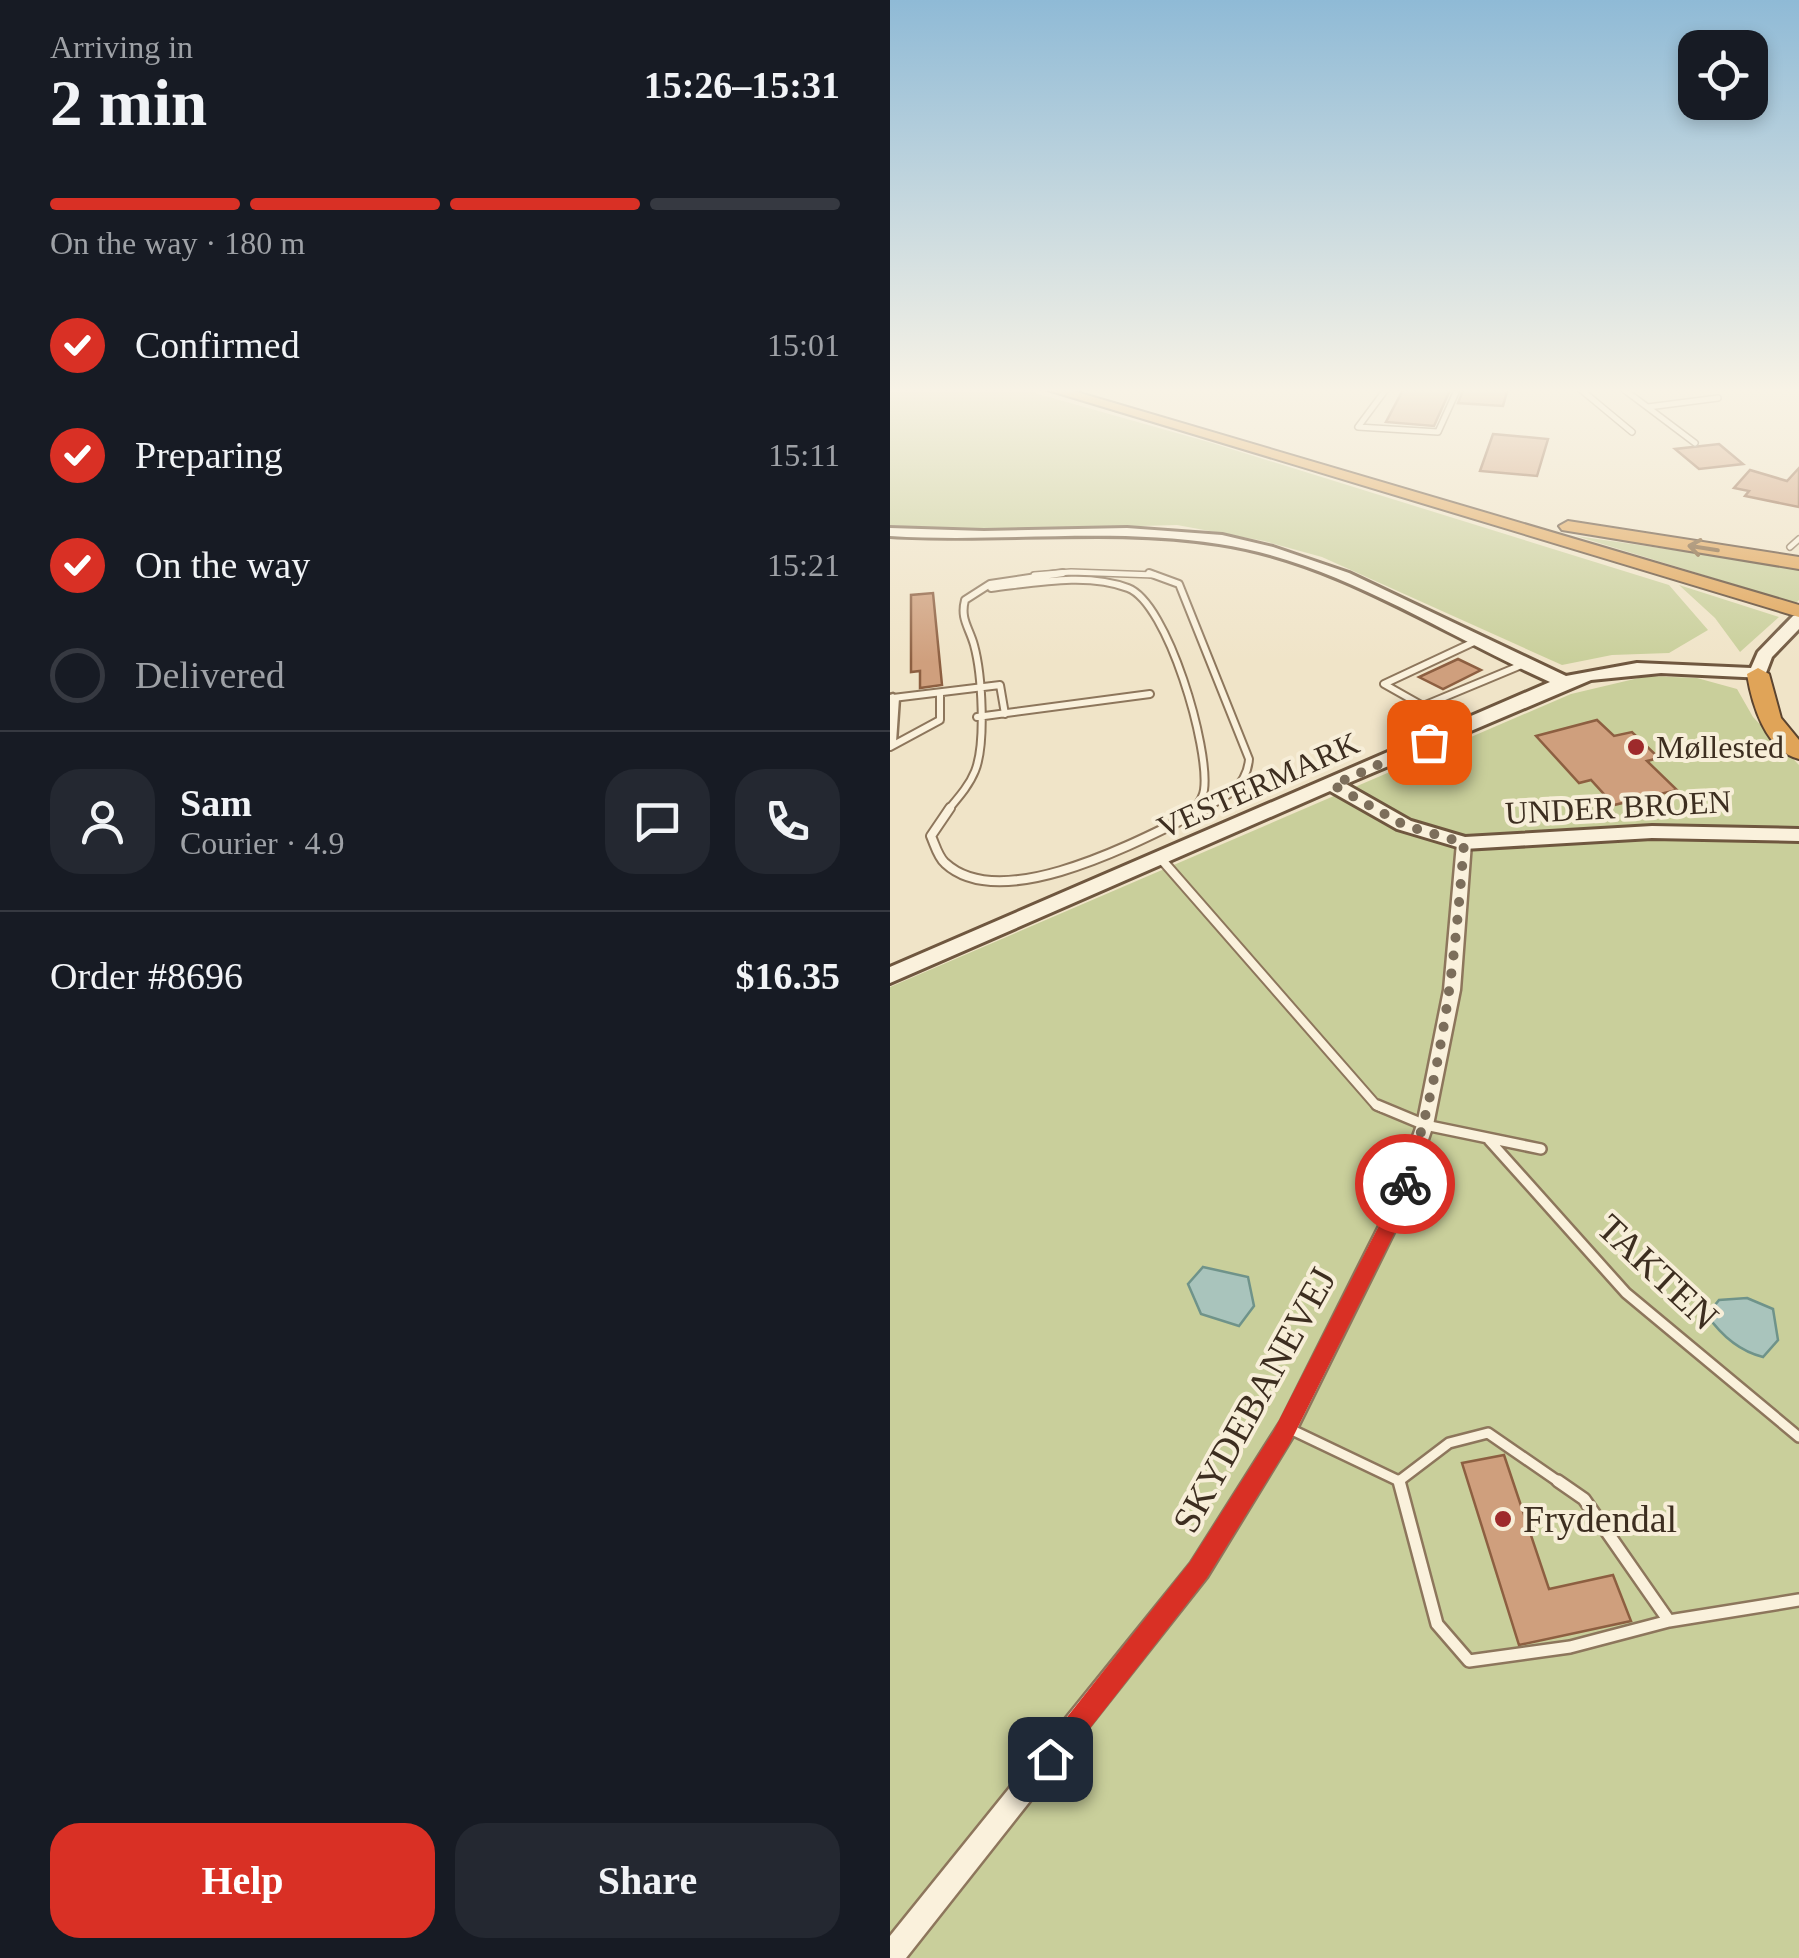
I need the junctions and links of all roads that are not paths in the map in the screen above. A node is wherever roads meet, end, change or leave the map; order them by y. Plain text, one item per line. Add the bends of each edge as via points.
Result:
1 (1357, 479) edge
2 (1390, 479) edge
3 (890, 532) edge
4 (1799, 539) edge
5 (1794, 555) edge
6 (981, 589) junction
7 (1796, 619) edge
8 (1476, 641) junction
9 (1524, 664) junction
10 (1758, 674) junction
11 (1565, 682) junction
12 (977, 688) junction
13 (940, 692) junction
14 (1150, 694) dead end
15 (893, 698) joint
16 (1006, 714) junction
17 (977, 717) junction
18 (890, 745) edge
19 (1799, 752) edge
20 (1333, 785) junction
21 (1192, 813) junction
22 (1799, 835) edge
23 (1464, 843) junction
24 (1162, 860) junction
25 (892, 973) edge
26 (1425, 1125) junction
27 (1488, 1138) junction
28 (1542, 1149) dead end
29 (1288, 1427) junction
30 (1799, 1437) edge
31 (1399, 1481) junction
32 (1799, 1600) edge
33 (1669, 1621) junction
34 (890, 1957) edge

1 - 7 highway via 1669,572
5 -> 2 highway via 1542,520
3 - 8 street via 1156,533 1266,549
4 - 5 lane
6 - 12 lane via 962,614 975,644
6 - 21 lane via 1080,582 1142,596 1159,616 1202,746 1204,792
6 - 21 lane via 1008,578 1071,572 1147,572 1179,584 1249,759 1240,786
7 - 10 street via 1764,656
8 - 9 street
8 - 9 lane via 1384,684 1423,706
9 - 11 street
10 - 11 street, VESTERMARK via 1661,666
10 - 19 highway via 1762,706
11 - 20 street, VESTERMARK
12 - 13 lane
12 - 16 lane via 1000,685
12 - 17 lane
13 - 15 lane
13 - 18 lane via 940,720
14 - 16 lane
15 - 18 street
16 - 17 lane
17 - 21 lane via 976,773 931,836 943,861 956,870 1001,882 1036,879
20 - 23 street, UNDER BROEN via 1404,825
20 - 24 street, VESTERMARK
22 - 23 street, UNDER BROEN via 1652,832
23 - 26 street, SKYDEBANEVEJ via 1452,990
24 - 25 street, VESTERMARK
24 - 26 lane via 1376,1106
26 - 27 lane
26 - 29 street, SKYDEBANEVEJ via 1394,1214
27 - 28 lane
27 - 30 lane, TAKTEN via 1626,1293
29 - 31 lane
29 - 34 street, SKYDEBANEVEJ via 1199,1570
31 - 33 lane via 1449,1444 1488,1433 1584,1500
31 - 33 lane via 1436,1624 1469,1661 1547,1653
32 - 33 lane

